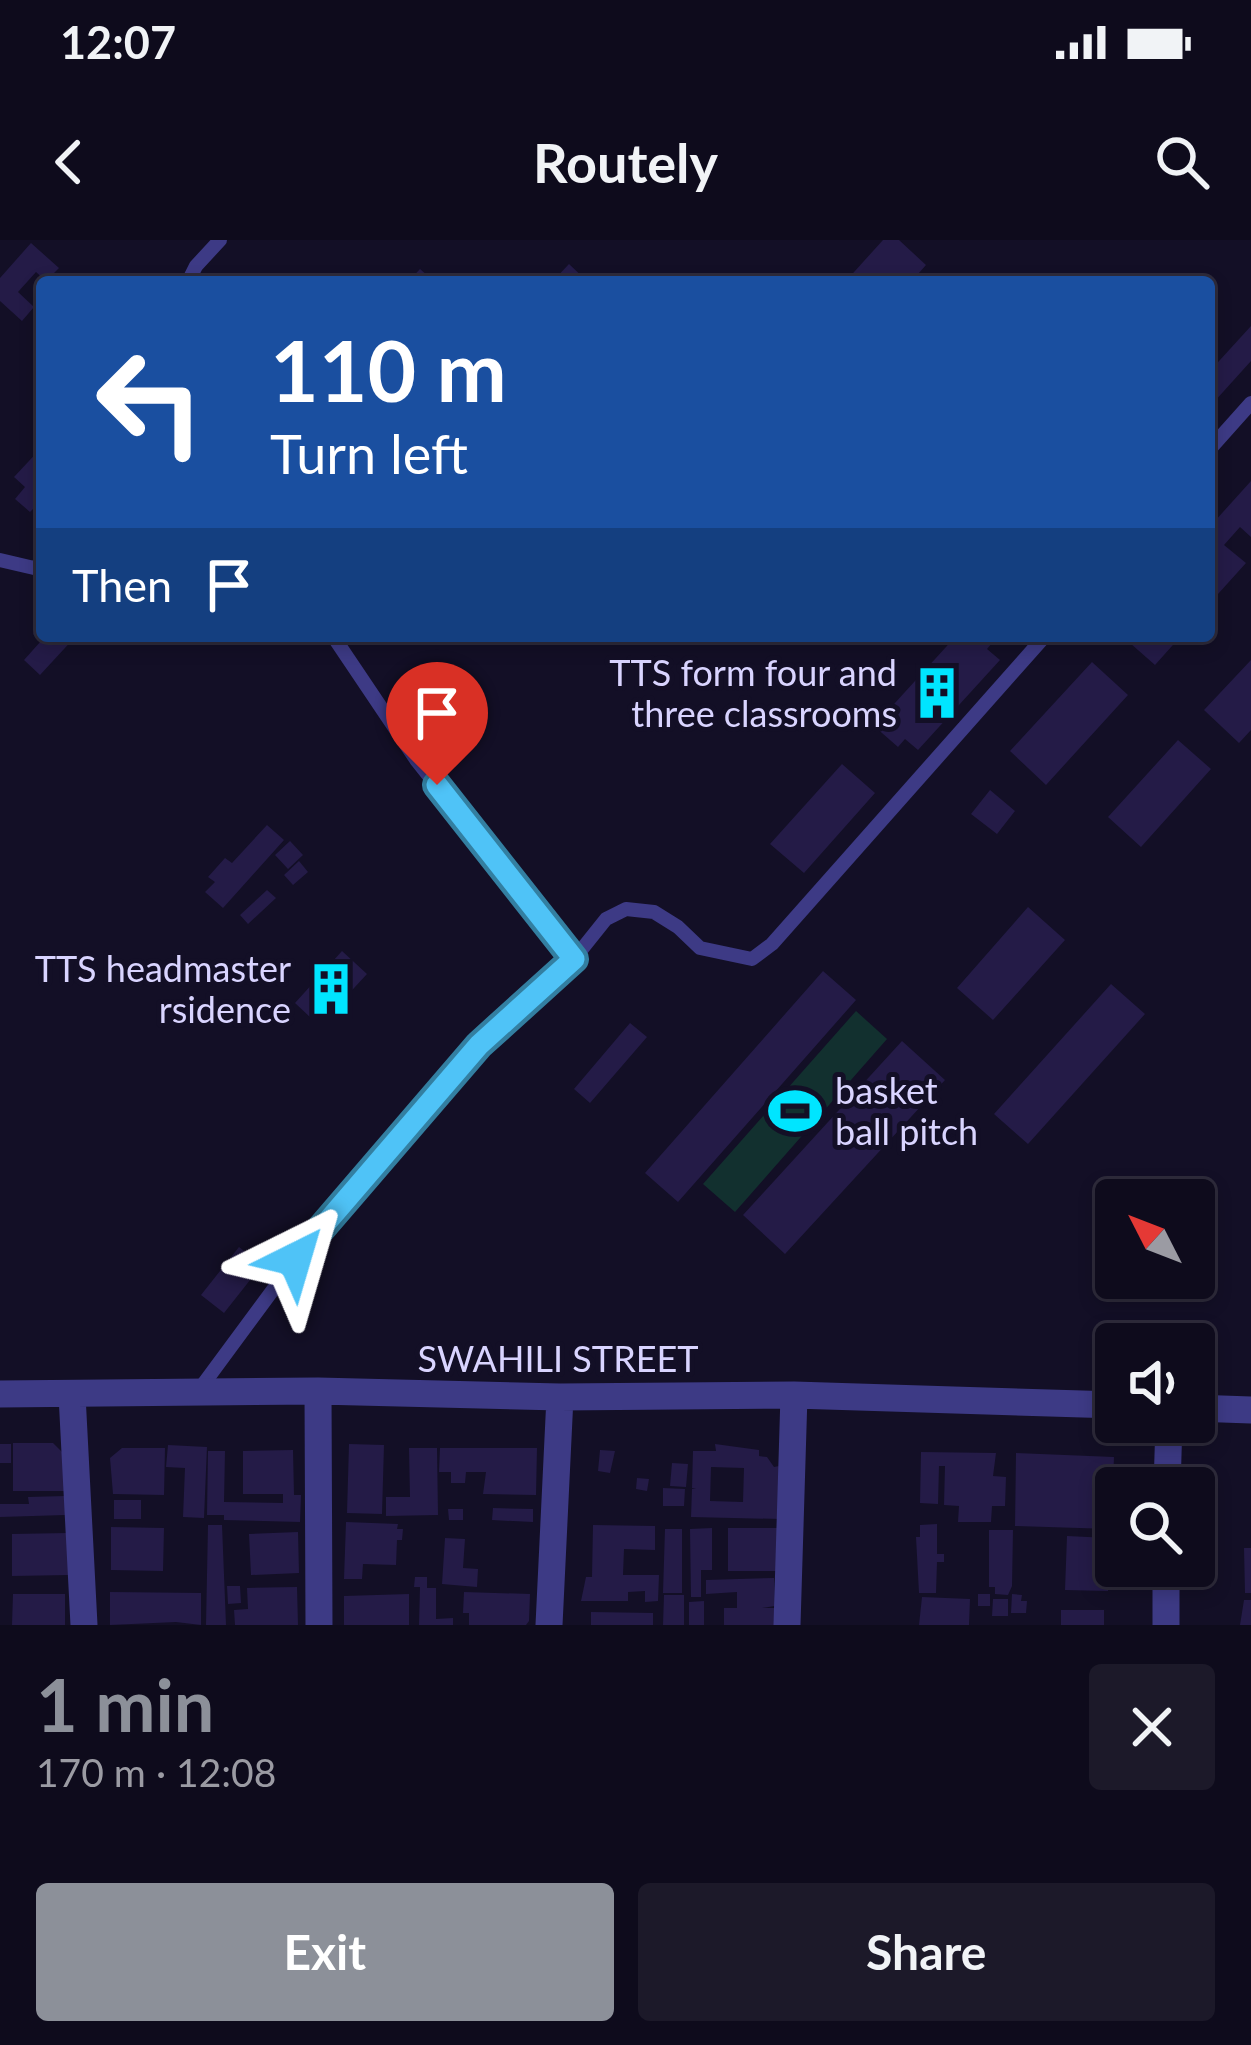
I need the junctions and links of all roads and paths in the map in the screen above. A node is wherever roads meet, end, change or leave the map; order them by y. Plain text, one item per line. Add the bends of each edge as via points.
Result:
1 (220, 240) edge
2 (191, 276) edge
3 (1251, 403) edge
4 (1215, 443) edge
5 (0, 560) edge
6 (36, 567) edge
7 (337, 642) edge
8 (1040, 642) edge
9 (574, 959) junction
10 (318, 1391) junction
11 (0, 1394) edge
12 (196, 1394) junction
13 (72, 1395) junction
14 (794, 1395) junction
15 (560, 1397) junction
16 (1095, 1404) edge
17 (1215, 1408) edge
18 (1251, 1409) edge
19 (1166, 1587) edge
20 (84, 1625) edge
21 (319, 1625) edge
22 (549, 1625) edge
23 (787, 1625) edge
24 (1166, 1625) edge

1 - 2 lane
3 - 4 lane
5 - 6 lane
7 - 9 lane via 417,761
8 - 9 lane via 752,959 700,948 654,912 626,909
9 - 12 lane via 479,1045 404,1130
10 - 12 street, SWAHILI STREET
10 - 15 street, SWAHILI STREET
10 - 21 street
11 - 13 street, SWAHILI STREET
12 - 13 street, SWAHILI STREET
13 - 20 street
14 - 15 street, SWAHILI STREET
14 - 16 street, SWAHILI STREET
14 - 23 street
15 - 22 street
17 - 18 street
19 - 24 street

